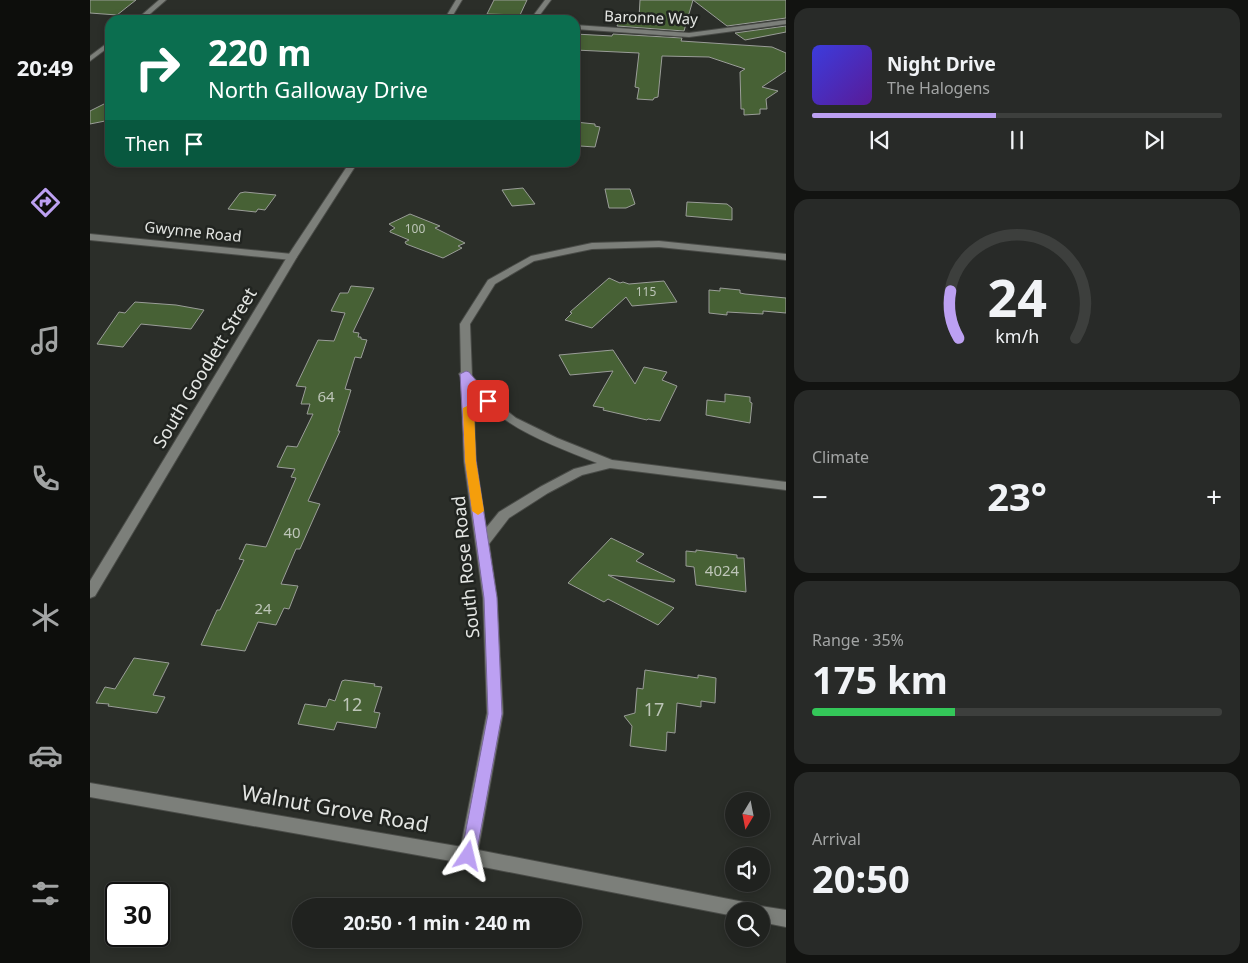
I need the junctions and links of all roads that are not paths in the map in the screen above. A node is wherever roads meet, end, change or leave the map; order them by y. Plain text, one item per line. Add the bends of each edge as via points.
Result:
1 (164, 0) edge
2 (459, 0) edge
3 (548, 0) edge
4 (144, 15) edge
5 (450, 15) edge
6 (537, 15) edge
7 (786, 22) edge
8 (580, 27) edge
9 (105, 47) edge
10 (90, 59) edge
11 (351, 167) edge
12 (90, 237) edge
13 (292, 257) junction
14 (786, 257) edge
15 (466, 374) junction
16 (610, 464) junction
17 (786, 486) edge
18 (482, 543) junction
19 (90, 593) edge
20 (90, 790) edge
21 (468, 856) junction
22 (725, 906) edge
23 (770, 916) edge
24 (786, 919) edge

1 - 4 street
2 - 5 street
3 - 6 street
7 - 8 street, Baronne Way via 689,35
9 - 10 street
11 - 13 street, South Goodlett Street
12 - 13 street, Gwynne Road
13 - 19 street, South Goodlett Street
14 - 15 street, South Rose Road via 659,244 592,246 531,259 491,282 465,324
15 - 16 street via 488,401 512,420
15 - 18 street, South Rose Road via 470,461
16 - 17 street
16 - 18 street via 578,472 544,490 504,515
18 - 21 street, South Rose Road via 490,598 495,714
20 - 21 street, Walnut Grove Road
21 - 22 street, Walnut Grove Road
23 - 24 street

